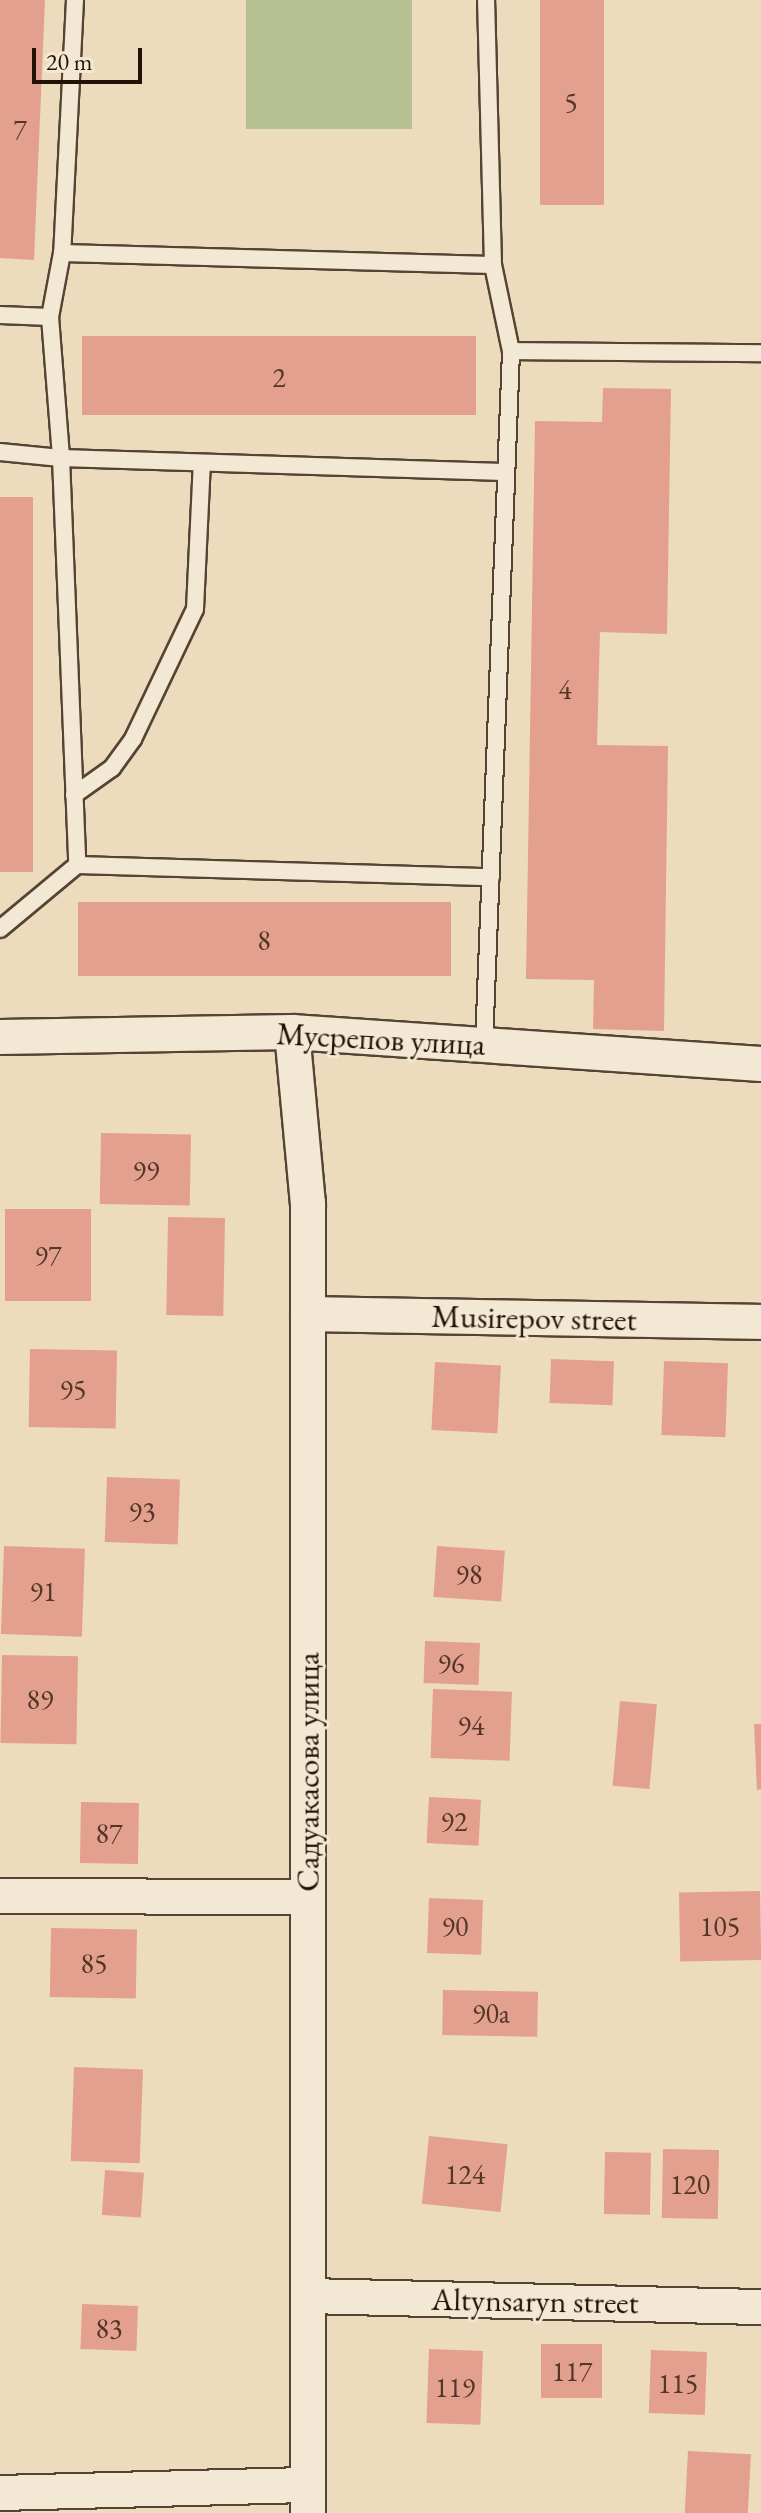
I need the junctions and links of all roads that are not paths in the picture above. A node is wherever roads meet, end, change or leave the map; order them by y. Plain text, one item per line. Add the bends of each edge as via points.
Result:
1 (75, 0) edge
2 (486, 0) edge
3 (62, 253) junction
4 (493, 265) junction
5 (0, 315) edge
6 (50, 317) junction
7 (511, 351) junction
8 (761, 353) edge
9 (0, 452) edge
10 (61, 458) junction
11 (202, 463) junction
12 (506, 472) junction
13 (74, 795) junction
14 (77, 865) junction
15 (491, 877) junction
16 (0, 929) edge
17 (292, 1032) junction
18 (0, 1037) edge
19 (484, 1045) junction
20 (761, 1064) edge
21 (308, 1314) junction
22 (761, 1322) edge
23 (0, 1896) edge
24 (308, 1897) junction
25 (308, 2296) junction
26 (761, 2307) edge
27 (0, 2493) edge
28 (308, 2499) edge

1 - 3 lane
2 - 4 lane
3 - 4 lane
3 - 6 lane
4 - 7 lane
5 - 6 lane
6 - 10 lane
7 - 8 lane
7 - 12 lane
9 - 10 lane
10 - 11 lane
10 - 13 lane
11 - 12 lane
11 - 13 lane via 195,609 133,739 112,768
12 - 15 lane
13 - 14 lane
14 - 15 lane
14 - 16 lane
15 - 19 lane
17 - 18 street, Мусрепов улица
17 - 19 street, Мусрепов улица
17 - 21 street, Садуакасова улица via 308,1203
19 - 20 street, Мусрепов улица
21 - 22 street, Musirepov street
21 - 24 street, Садуакасова улица
23 - 24 street
24 - 25 street, Садуакасова улица
25 - 26 street, Altynsaryn street
25 - 28 street, Садуакасова улица
27 - 28 street

